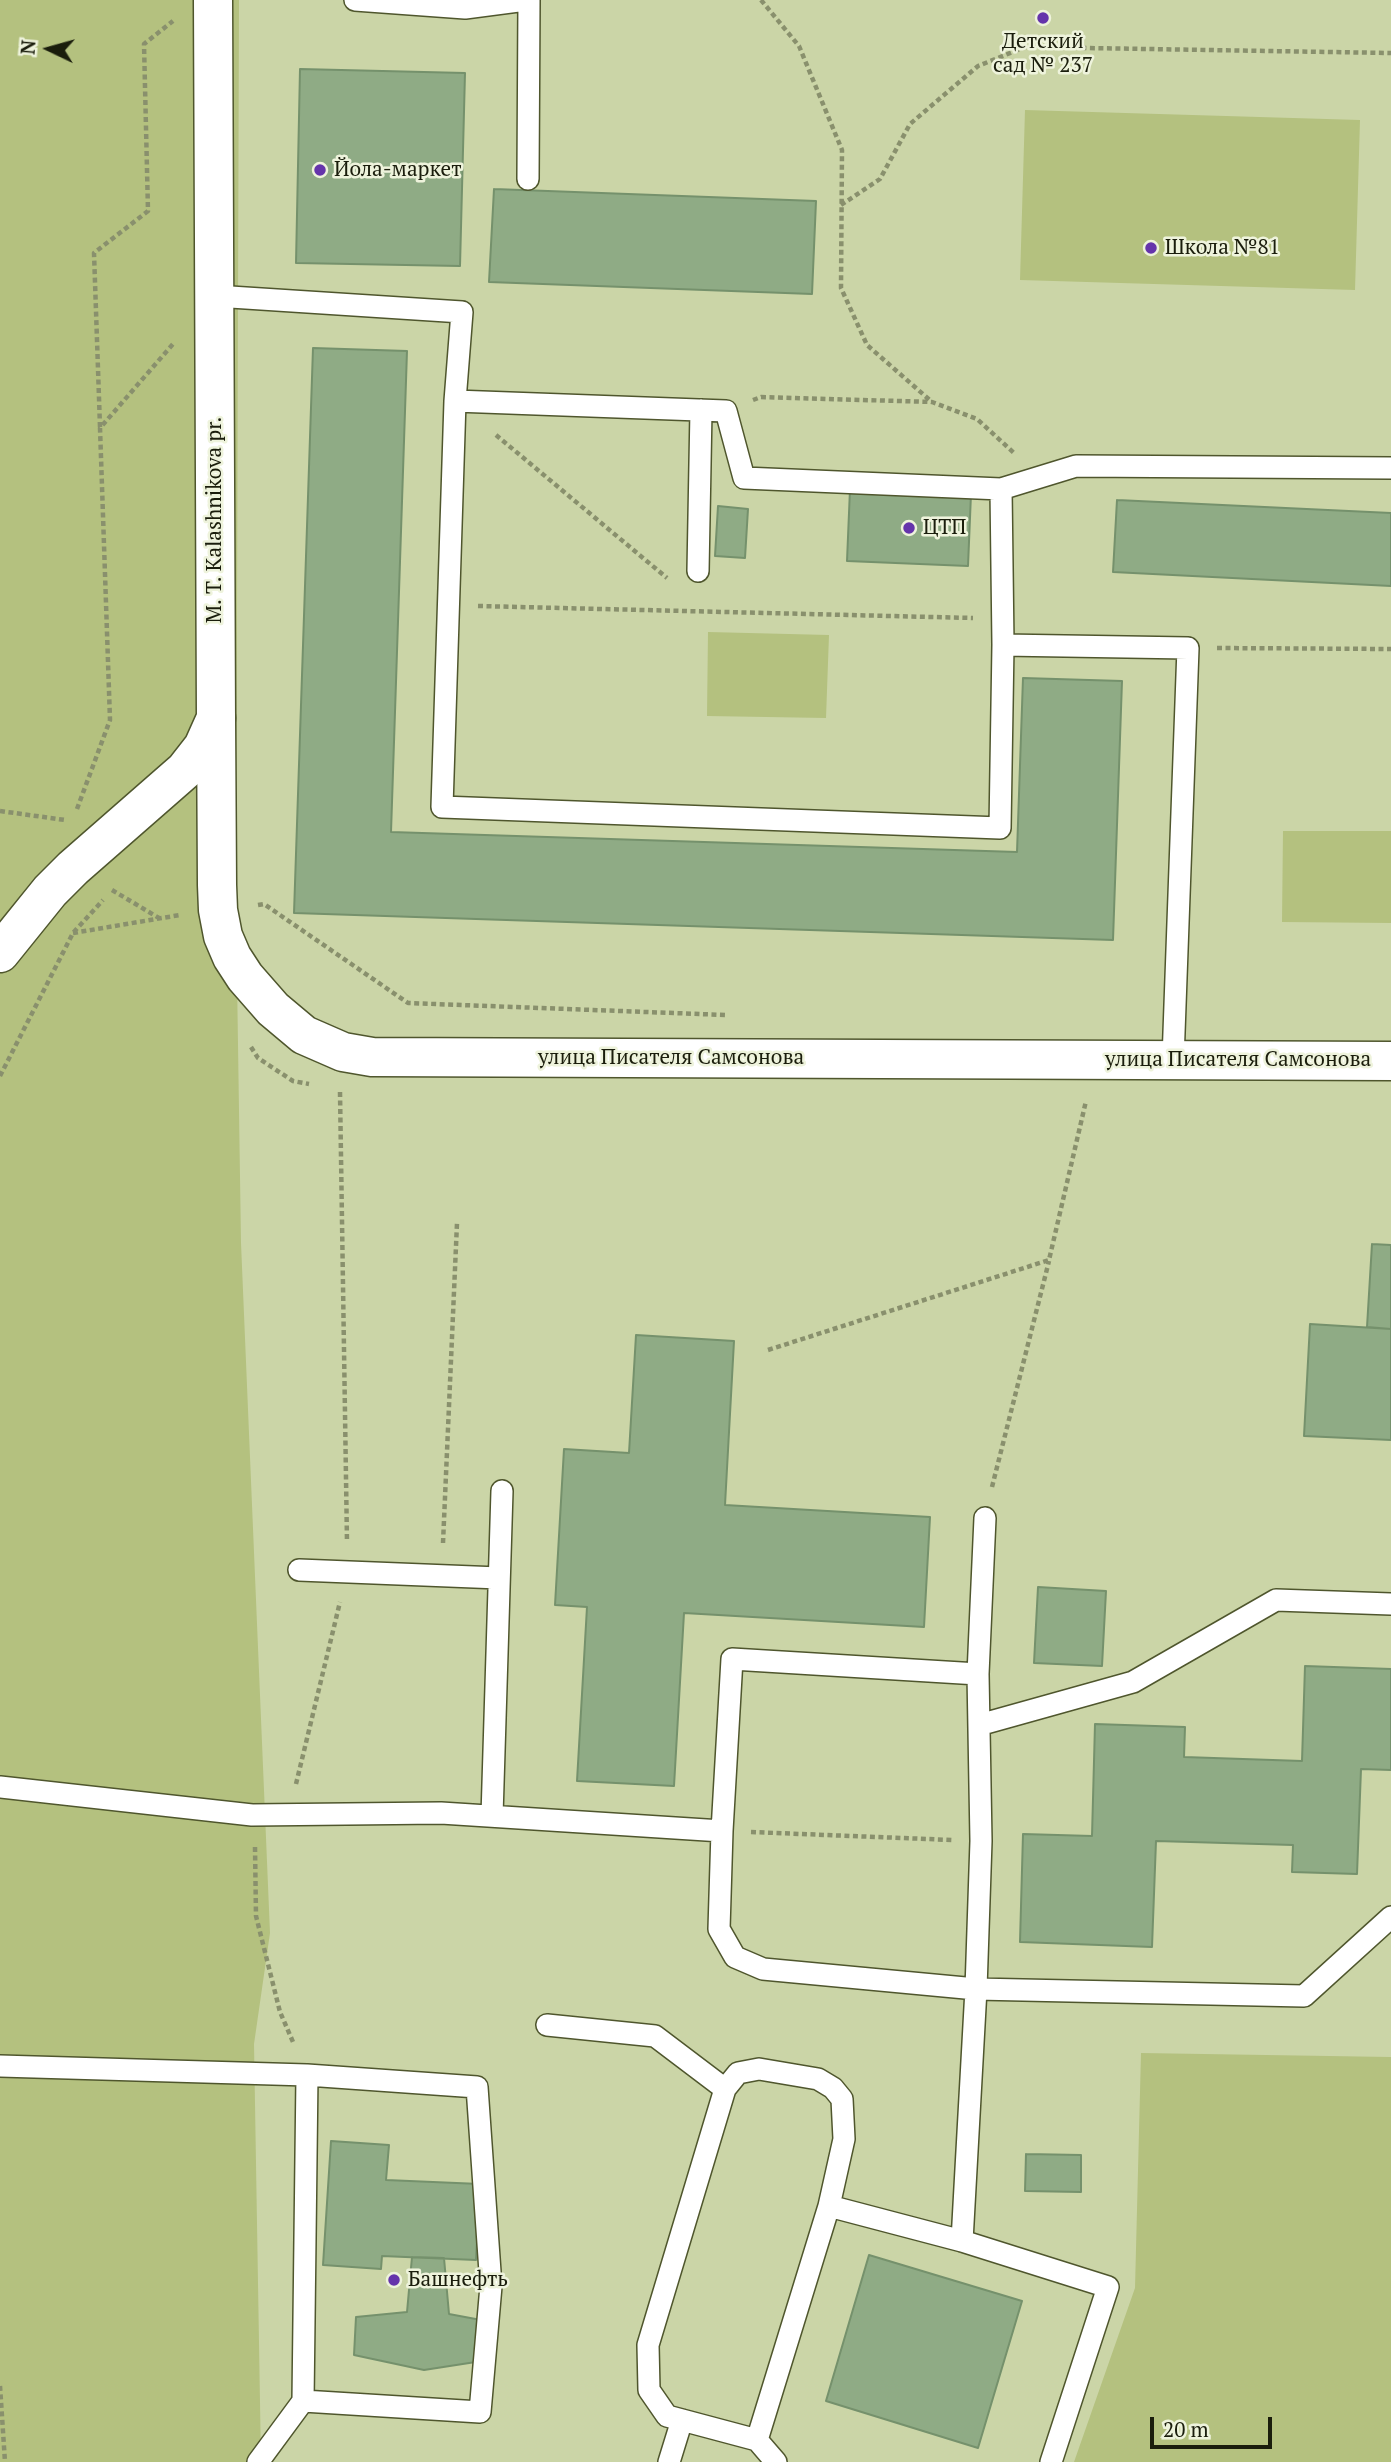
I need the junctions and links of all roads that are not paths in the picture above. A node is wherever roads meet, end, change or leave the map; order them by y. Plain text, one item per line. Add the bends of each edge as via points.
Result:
1 (355, 0) edge
2 (527, 0) edge
3 (197, 7) edge
4 (528, 179) dead end
5 (215, 296) junction
6 (455, 401) junction
7 (701, 410) junction
8 (1391, 468) edge
9 (1001, 489) junction
10 (698, 571) dead end
11 (1003, 645) junction
12 (215, 718) junction
13 (0, 953) edge
14 (1173, 1060) junction
15 (1391, 1060) edge
16 (502, 1491) dead end
17 (985, 1518) road end
18 (299, 1570) dead end
19 (499, 1578) junction
20 (1391, 1604) edge
21 (978, 1674) junction
22 (979, 1725) junction
23 (0, 1787) edge
24 (492, 1816) junction
25 (722, 1831) junction
26 (1391, 1917) edge
27 (976, 1989) junction
28 (547, 2025) dead end
29 (0, 2066) edge
30 (307, 2076) junction
31 (725, 2090) junction
32 (829, 2206) junction
33 (962, 2241) junction
34 (303, 2402) junction
35 (682, 2420) junction
36 (757, 2440) junction
37 (258, 2462) edge
38 (669, 2462) edge
39 (776, 2462) edge
40 (1051, 2462) edge

1 - 2 lane via 465,8
2 - 4 lane
3 - 5 street, M. T. Kalashnikova pr.
5 - 6 lane via 462,312
5 - 12 street, M. T. Kalashnikova pr.
6 - 7 lane
6 - 11 lane via 442,807 1000,828
7 - 9 lane via 726,411 744,478
7 - 10 lane
8 - 9 lane via 1076,466
9 - 11 lane
11 - 14 lane via 1188,648
12 - 13 street, M. T. Kalashnikova pr. via 203,747 185,770 50,891
12 - 14 street, улица Писателя Самсонова via 215,834 223,936 245,977 273,1009 319,1043 363,1056
14 - 15 street, улица Писателя Самсонова
16 - 19 lane
17 - 21 lane
18 - 19 lane
19 - 24 lane
20 - 22 lane via 1276,1600 1133,1682
21 - 22 lane
21 - 25 lane via 732,1659
22 - 27 lane
23 - 24 lane via 252,1815
24 - 25 lane
25 - 27 lane via 719,1929 735,1957 763,1969
26 - 27 lane via 1304,1996
27 - 33 lane
28 - 31 lane via 655,2036
29 - 30 lane
30 - 34 lane
30 - 34 lane via 477,2087 491,2286 480,2412
31 - 32 lane via 738,2073 759,2069 818,2078 833,2088 842,2099 844,2139
31 - 35 lane via 648,2345 649,2390 667,2416
32 - 33 lane
32 - 36 lane
33 - 40 lane via 1108,2287
34 - 37 lane
35 - 36 lane
35 - 38 lane
36 - 39 lane

